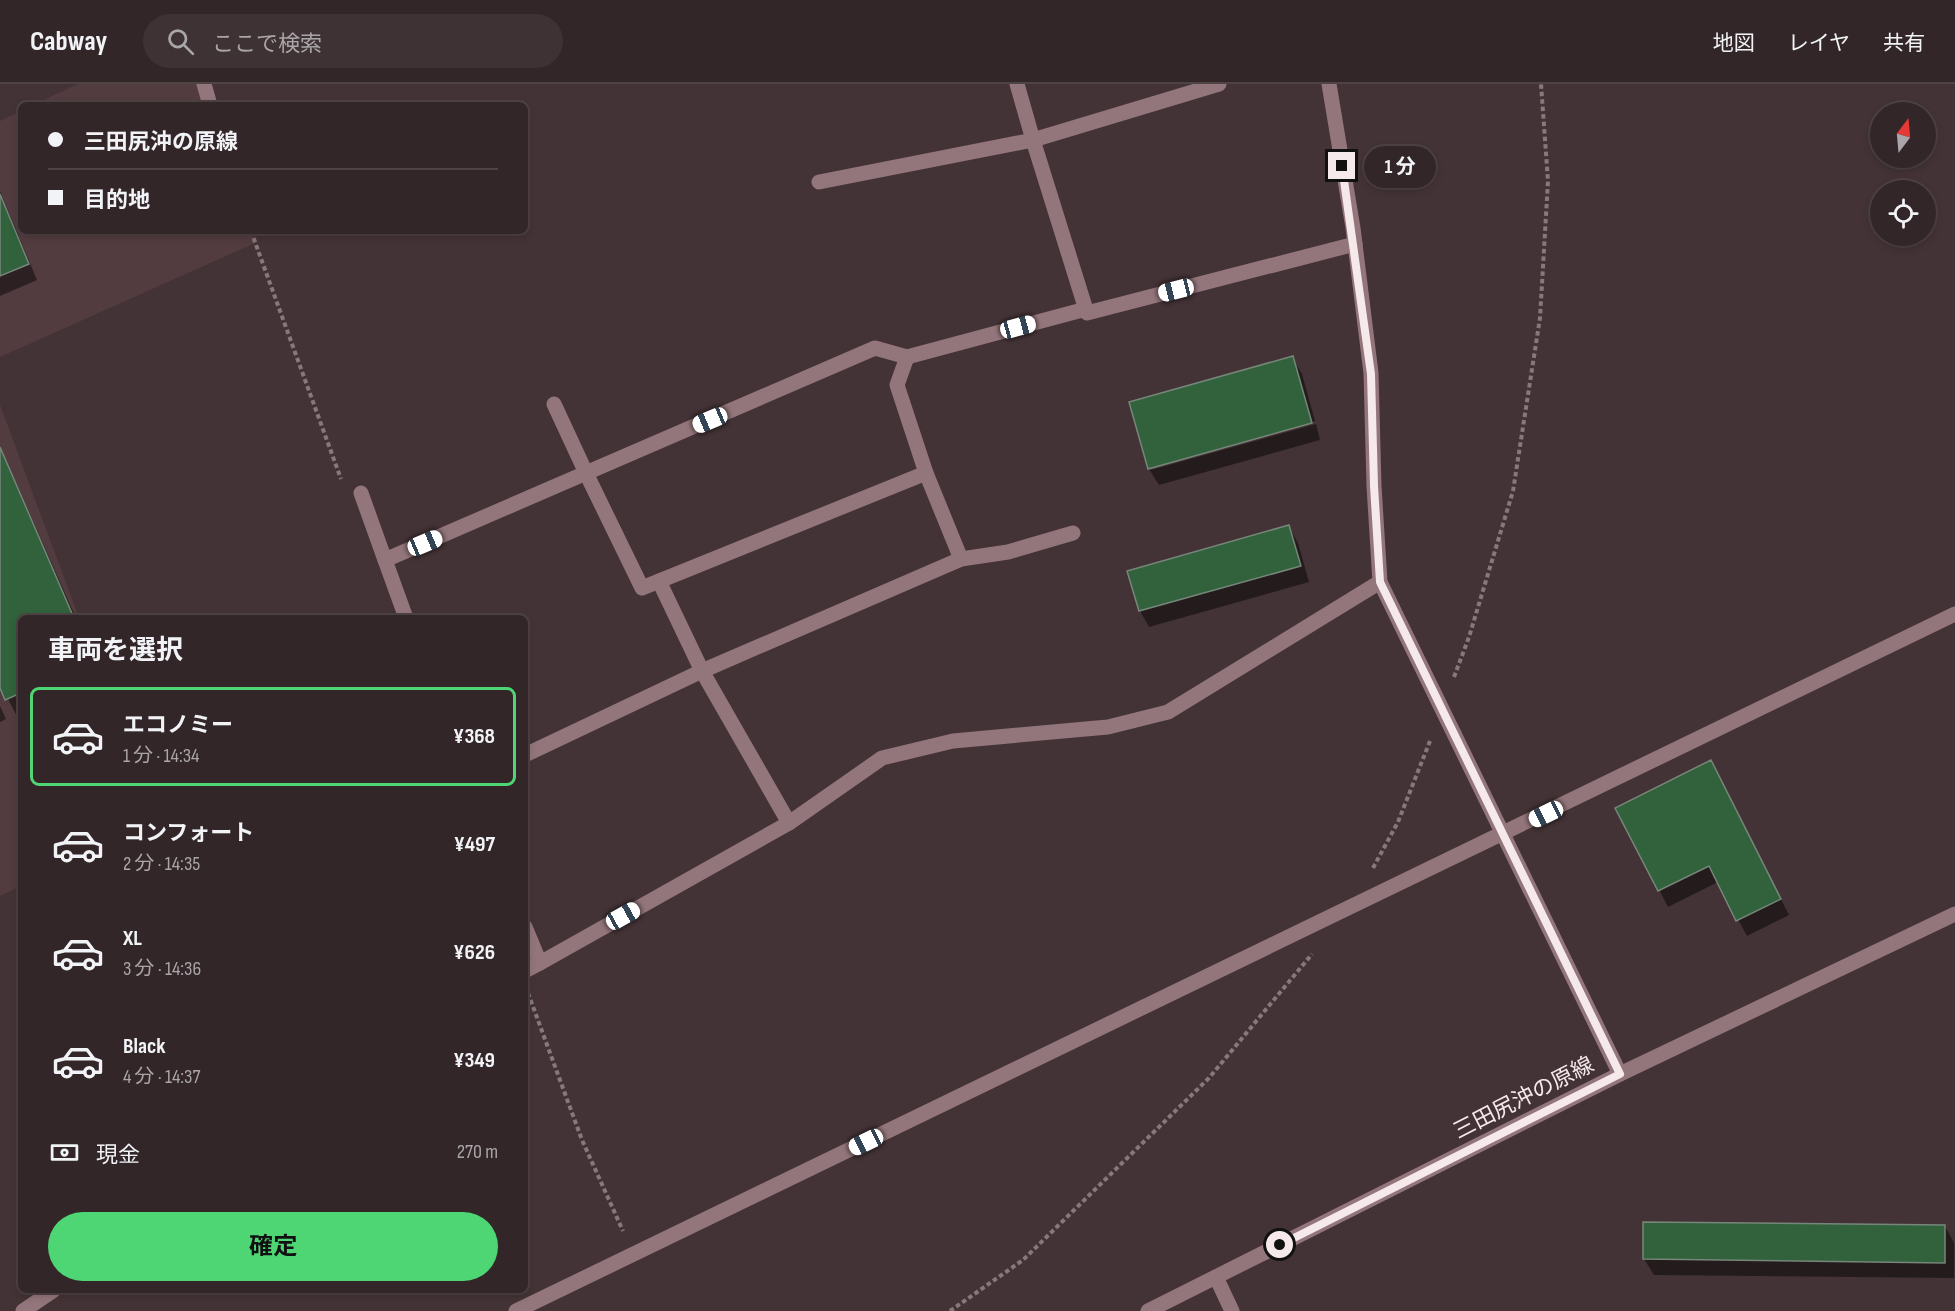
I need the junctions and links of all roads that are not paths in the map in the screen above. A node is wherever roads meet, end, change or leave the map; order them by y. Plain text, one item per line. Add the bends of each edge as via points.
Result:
1 (204, 84) edge
2 (1017, 84) edge
3 (1219, 84) edge
4 (1329, 84) edge
5 (209, 102) edge
6 (1033, 140) junction
7 (819, 182) dead end
8 (1355, 244) junction
9 (1086, 309) junction
10 (907, 357) junction
11 (554, 404) dead end
12 (586, 473) junction
13 (926, 473) junction
14 (361, 493) dead end
15 (1073, 533) dead end
16 (961, 559) junction
17 (385, 560) junction
18 (659, 581) junction
19 (1380, 582) junction
20 (1955, 614) edge
21 (405, 615) edge
22 (702, 671) junction
23 (528, 754) edge
24 (789, 823) junction
25 (1503, 835) junction
26 (1955, 914) edge
27 (528, 934) edge
28 (540, 963) junction
29 (528, 969) edge
30 (1620, 1074) junction
31 (1216, 1277) junction
32 (50, 1293) edge
33 (23, 1311) edge
34 (516, 1311) edge
35 (1148, 1311) edge
36 (1232, 1311) edge

1 - 5 street
2 - 6 street
3 - 6 street
4 - 8 street
6 - 7 street
6 - 9 street
8 - 9 street via 1087,313
8 - 19 street via 1371,374
9 - 10 street
10 - 12 street via 875,348
10 - 13 street via 897,385
11 - 12 street
12 - 17 street
12 - 18 street via 642,588
13 - 16 street
13 - 18 street
14 - 17 street
15 - 16 street via 1008,552
16 - 22 street
17 - 21 street
18 - 22 street
19 - 24 street via 1168,712 1108,727 953,741 882,758
19 - 25 street
20 - 25 street
22 - 23 street
22 - 24 street
24 - 28 street
25 - 30 street
25 - 34 street
26 - 30 street, 三田尻沖の原線
27 - 28 street
28 - 29 street
30 - 31 street, 三田尻沖の原線
31 - 35 street, 三田尻沖の原線
31 - 36 street
32 - 33 street

